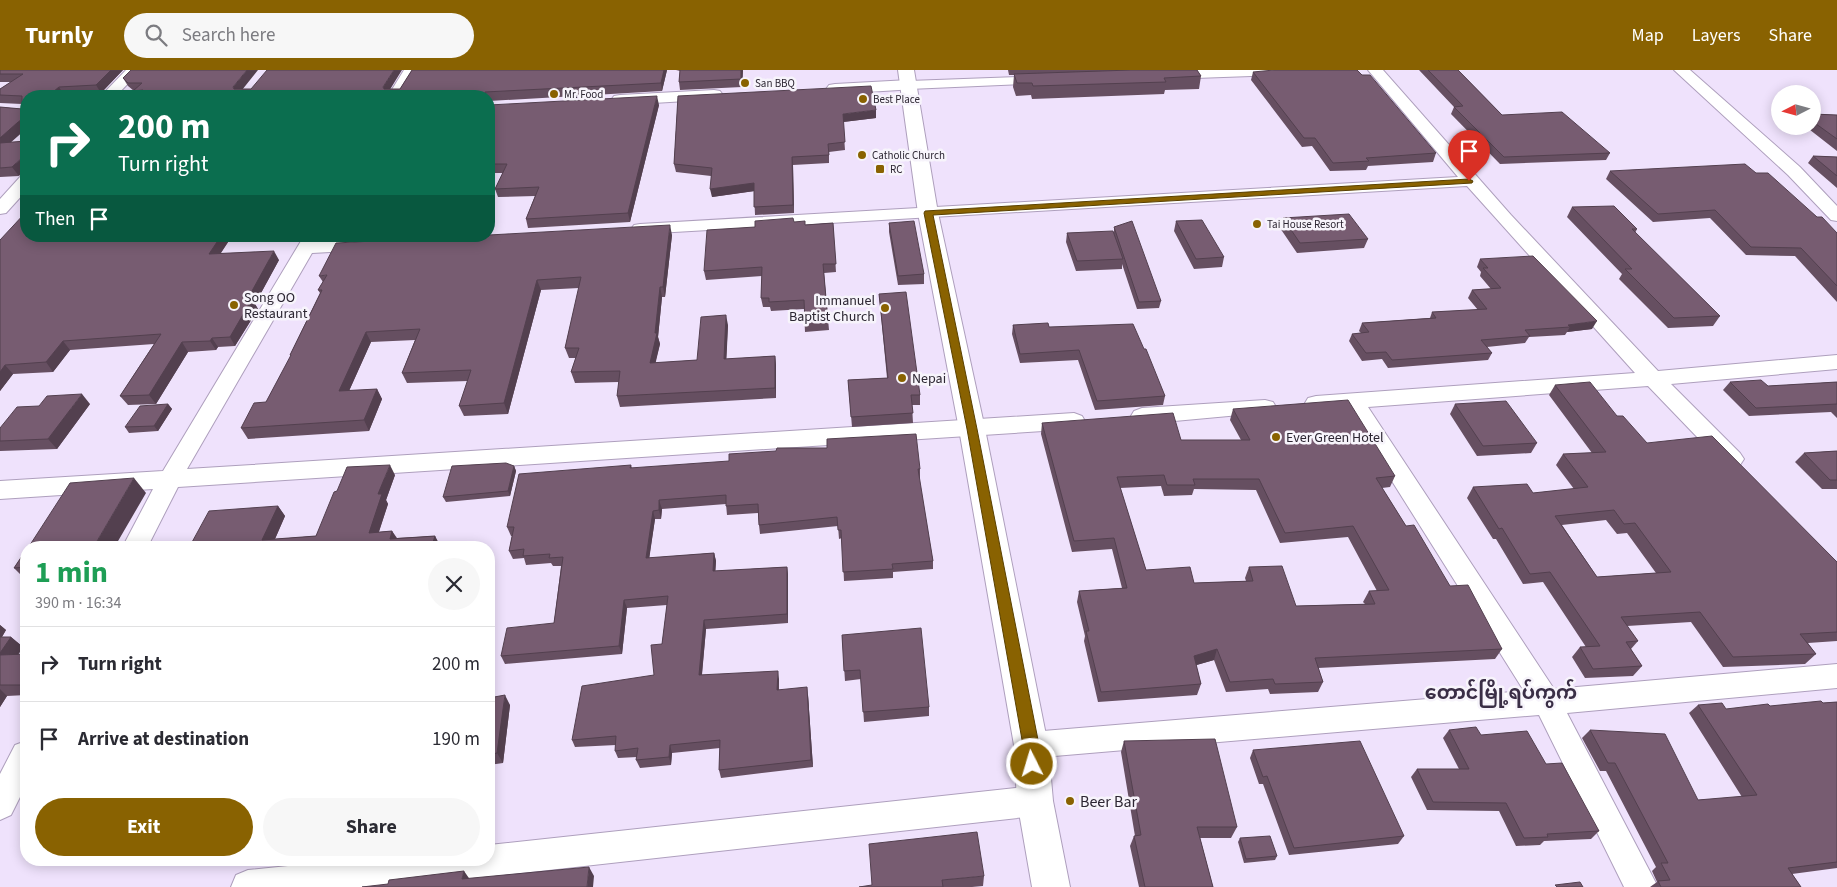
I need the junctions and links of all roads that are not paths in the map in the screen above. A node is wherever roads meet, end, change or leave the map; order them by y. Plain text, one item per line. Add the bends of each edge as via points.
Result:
1 (134, 70) edge
2 (411, 70) edge
3 (1311, 70) edge
4 (1375, 70) edge
5 (1681, 70) edge
6 (1154, 76) edge
7 (907, 78) edge
8 (1056, 80) edge
9 (114, 90) edge
10 (399, 90) edge
11 (821, 90) edge
12 (733, 94) edge
13 (606, 101) edge
14 (1469, 181) junction
15 (20, 187) edge
16 (0, 208) edge
17 (928, 213) junction
18 (1837, 216) edge
19 (622, 230) edge
20 (309, 242) edge
21 (385, 243) edge
22 (1837, 362) edge
23 (1652, 379) junction
24 (1352, 400) junction
25 (972, 429) junction
26 (1748, 475) edge
27 (170, 479) junction
28 (0, 490) edge
29 (138, 541) edge
30 (1837, 676) edge
31 (1547, 702) junction
32 (1031, 745) junction
33 (20, 767) edge
34 (1035, 801) junction
35 (0, 805) edge
36 (495, 860) edge
37 (440, 866) edge
38 (248, 887) edge
39 (1051, 887) edge
40 (1641, 887) edge

1 - 9 street
2 - 10 street
3 - 6 street
4 - 14 street
5 - 18 street via 1794,171
7 - 8 street
7 - 11 main road
7 - 17 main road
12 - 13 main road
14 - 17 street
14 - 23 street
15 - 16 street
17 - 19 street
17 - 25 main road
20 - 21 street
20 - 27 street
22 - 23 street
23 - 24 street
23 - 26 street
24 - 25 street
24 - 31 street
25 - 27 street
25 - 32 main road
27 - 28 street
27 - 29 street
30 - 31 street
31 - 32 street
31 - 40 street
32 - 34 main road
33 - 35 street
34 - 36 street
34 - 39 main road
37 - 38 street

